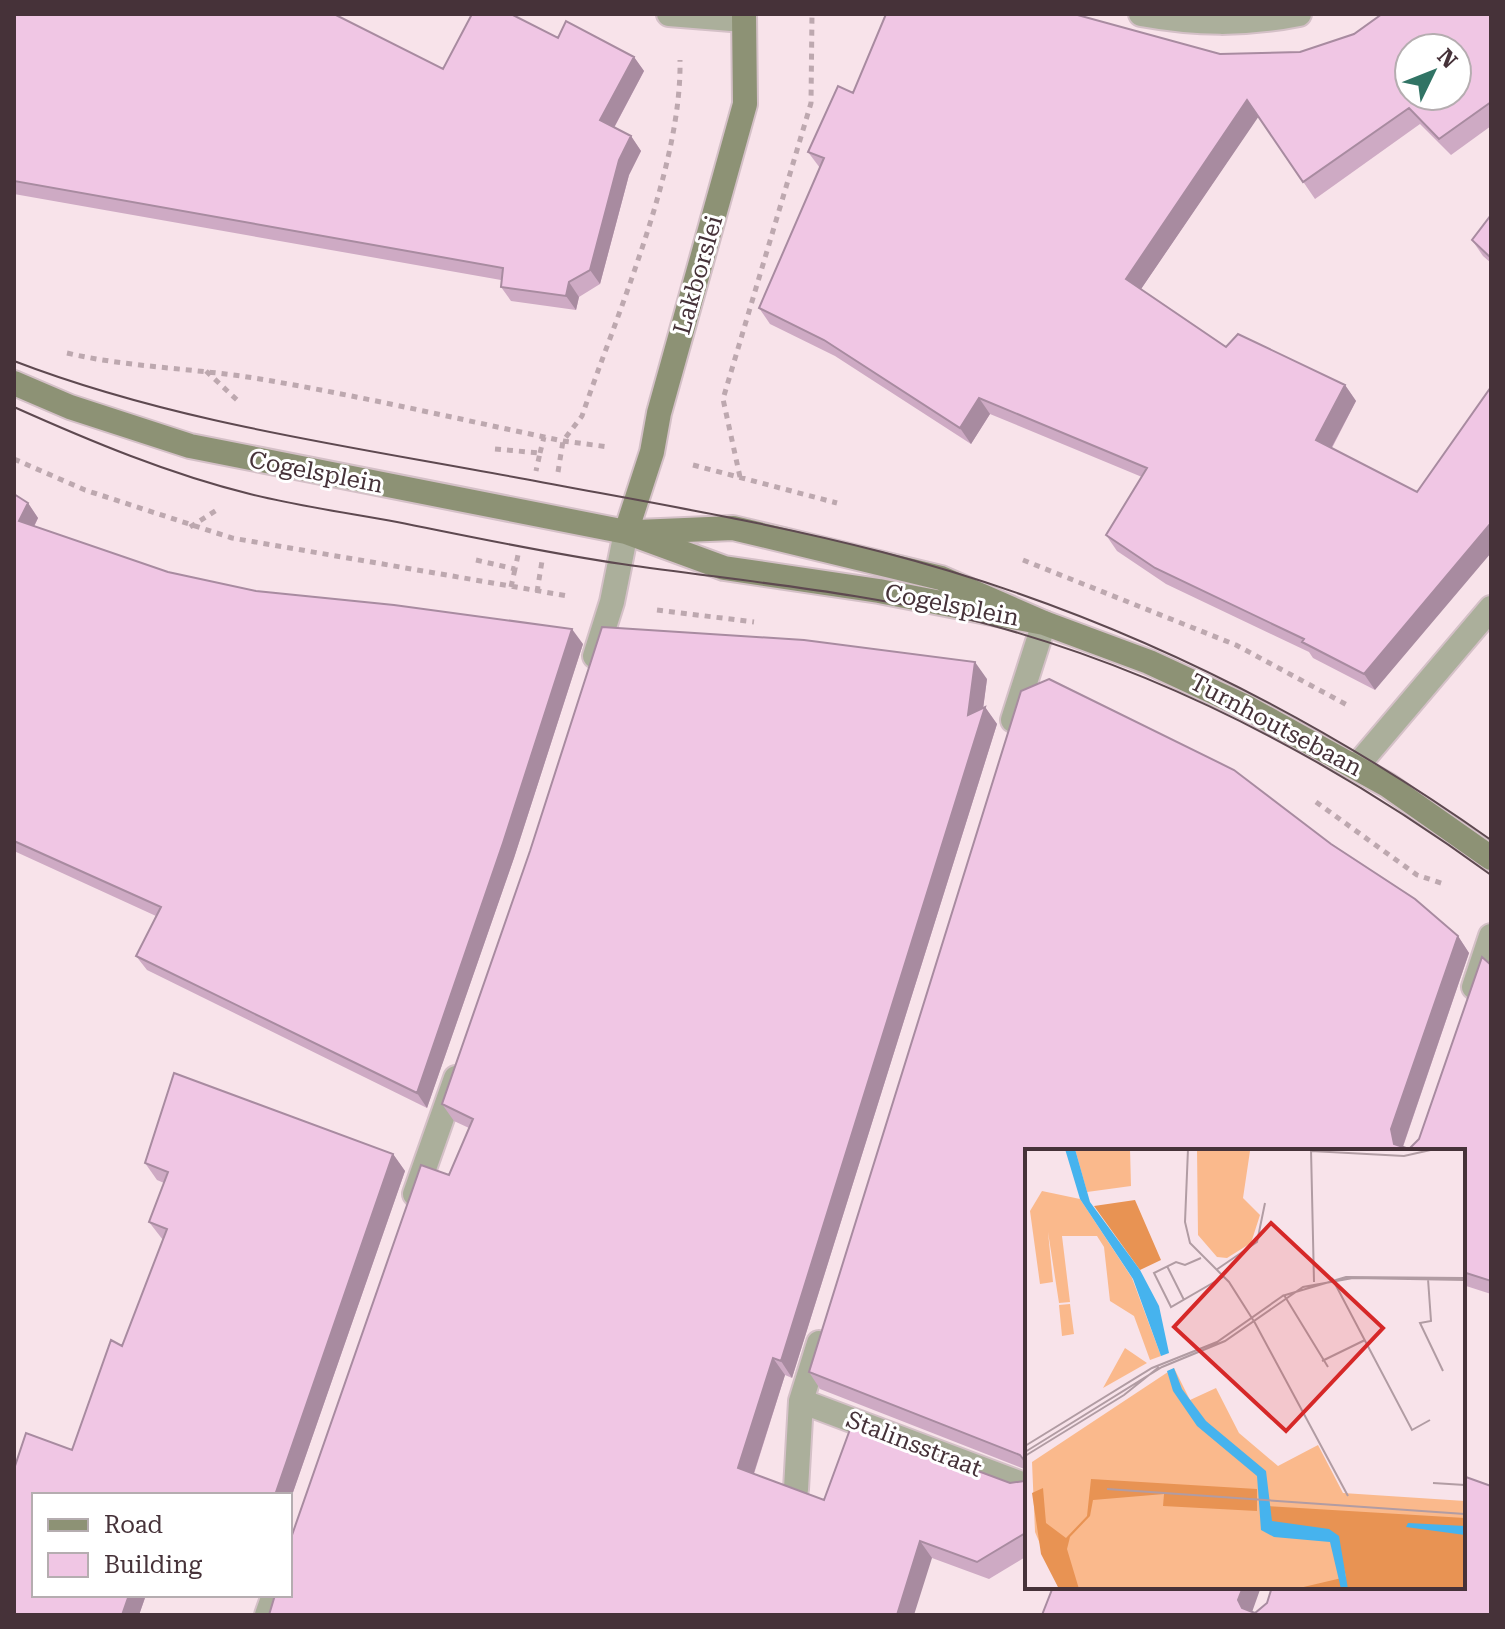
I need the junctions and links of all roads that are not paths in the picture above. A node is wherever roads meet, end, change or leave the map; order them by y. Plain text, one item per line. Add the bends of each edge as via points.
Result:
1 (1141, 14) edge
2 (1299, 14) edge
3 (674, 16) edge
4 (744, 17) edge
5 (14, 383) edge
6 (626, 532) junction
7 (1491, 608) edge
8 (1044, 623) junction
9 (589, 675) edge
10 (1005, 748) edge
11 (1356, 767) junction
12 (1491, 858) edge
13 (1491, 936) edge
14 (1466, 1008) edge
15 (463, 1056) edge
16 (406, 1219) edge
17 (824, 1325) edge
18 (801, 1401) junction
19 (1025, 1485) edge
20 (796, 1489) edge

1 - 2 street via 1193,23 1257,22
3 - 4 street
4 - 6 main road, Lakborslei via 745,104
5 - 6 main road, Cogelsplein via 190,446
6 - 8 main road, Cogelsplein via 724,568
6 - 8 main road, Cogelsplein via 756,532 941,578
6 - 9 street
7 - 11 street
8 - 10 street
8 - 11 main road, Turnhoutsebaan via 1201,684
11 - 12 main road, Turnhoutsebaan
13 - 14 street
15 - 16 street
17 - 18 street
18 - 19 street, Stalinsstraat
18 - 20 street

